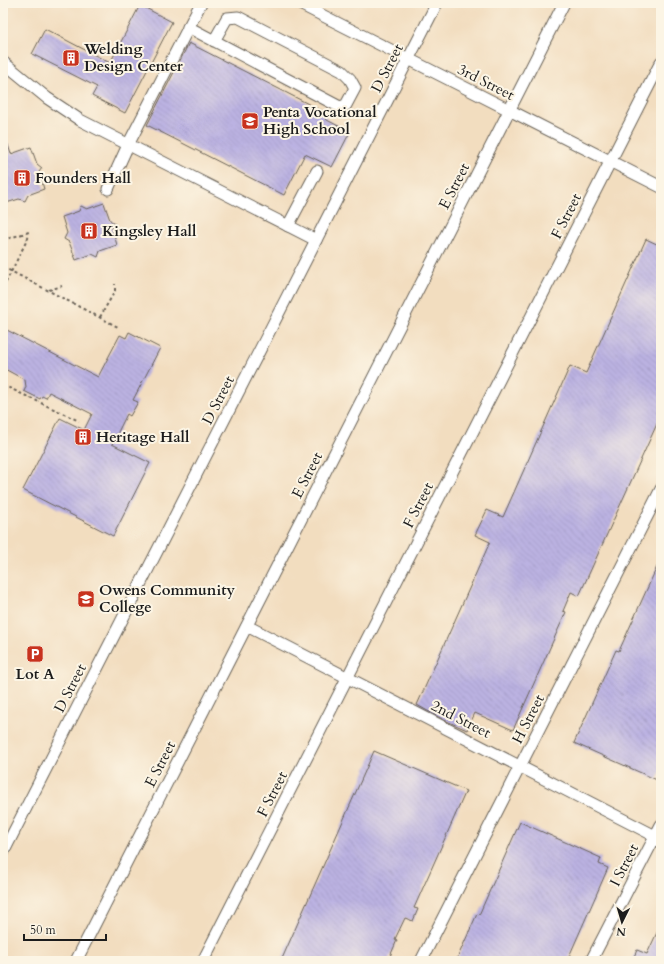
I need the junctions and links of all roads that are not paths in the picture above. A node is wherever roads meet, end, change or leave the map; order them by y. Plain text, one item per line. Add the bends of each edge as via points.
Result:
1 (201, 3) edge
2 (298, 3) edge
3 (437, 3) edge
4 (564, 3) edge
5 (188, 28) junction
6 (214, 41) junction
7 (408, 59) junction
8 (3, 62) edge
9 (661, 62) edge
10 (510, 110) junction
11 (128, 145) junction
12 (610, 162) junction
13 (317, 171) dead end
14 (661, 187) edge
15 (108, 189) dead end
16 (288, 226) junction
17 (316, 240) junction
18 (661, 489) edge
19 (247, 626) junction
20 (347, 678) junction
21 (520, 766) junction
22 (661, 825) edge
23 (658, 837) edge
24 (3, 853) edge
25 (76, 961) edge
26 (203, 961) edge
27 (421, 961) edge
28 (591, 961) edge

1 - 5 street
2 - 7 street, 3rd Street
3 - 7 street, D Street
4 - 10 street, E Street
5 - 6 street
5 - 11 street
6 - 6 street via 340,107 346,105 355,88 342,71 238,17 228,18
7 - 10 street, 3rd Street
7 - 17 street, D Street
8 - 11 street via 63,109
9 - 12 street, F Street
10 - 12 street, 3rd Street
10 - 19 street, E Street
11 - 15 street
11 - 16 street
12 - 14 street, 3rd Street
12 - 20 street, F Street
13 - 16 street
16 - 17 street
17 - 24 street, D Street
18 - 21 street, H Street
19 - 20 street, 2nd Street
19 - 25 street, E Street
20 - 21 street, 2nd Street
20 - 26 street, F Street
21 - 23 street, 2nd Street
21 - 27 street, H Street
22 - 23 street, I Street
23 - 28 street, I Street

